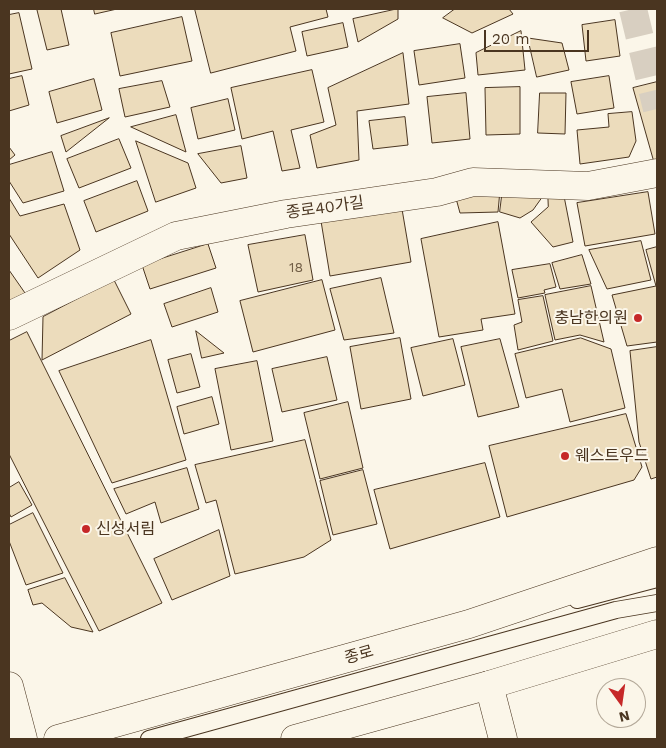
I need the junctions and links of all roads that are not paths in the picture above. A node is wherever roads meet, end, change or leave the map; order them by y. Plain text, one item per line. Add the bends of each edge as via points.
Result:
1 (657, 173) edge
2 (9, 316) edge
3 (657, 562) edge
4 (657, 579) edge
5 (657, 603) edge
6 (469, 624) junction
7 (657, 634) edge
8 (488, 685) junction
9 (9, 686) edge
10 (23, 739) edge
11 (58, 739) edge
12 (149, 739) edge
13 (295, 739) edge
14 (503, 739) edge

1 - 2 main road, 종로40가길 via 588,186 473,182 437,192 286,214 176,236
3 - 6 main road, 종로
4 - 6 lane
5 - 12 lane via 616,610
6 - 11 main road, 종로
7 - 8 main road
8 - 13 main road
8 - 14 main road
9 - 10 main road

